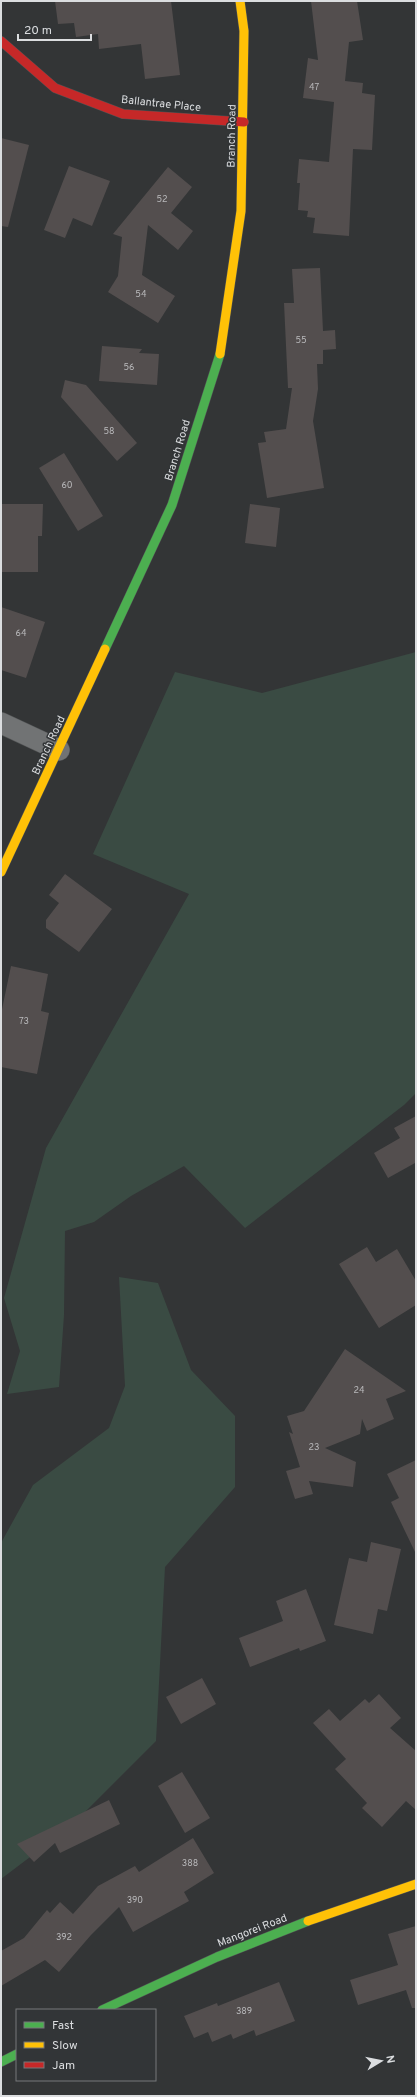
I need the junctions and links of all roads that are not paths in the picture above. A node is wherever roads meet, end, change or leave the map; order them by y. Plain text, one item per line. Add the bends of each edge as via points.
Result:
1 (240, 1) edge
2 (1, 41) edge
3 (244, 122) junction
4 (1, 723) edge
5 (59, 750) junction
6 (1, 872) edge
7 (416, 1884) edge
8 (104, 2009) edge
9 (16, 2054) edge
10 (1, 2062) edge

1 - 3 street, Branch Road via 244,31
2 - 3 street, Ballantrae Place via 55,88 123,114
3 - 5 street, Branch Road via 241,211 221,350 172,505
4 - 5 street
5 - 6 street, Branch Road
7 - 8 street, Mangorei Road via 365,1900 228,1952
9 - 10 street

